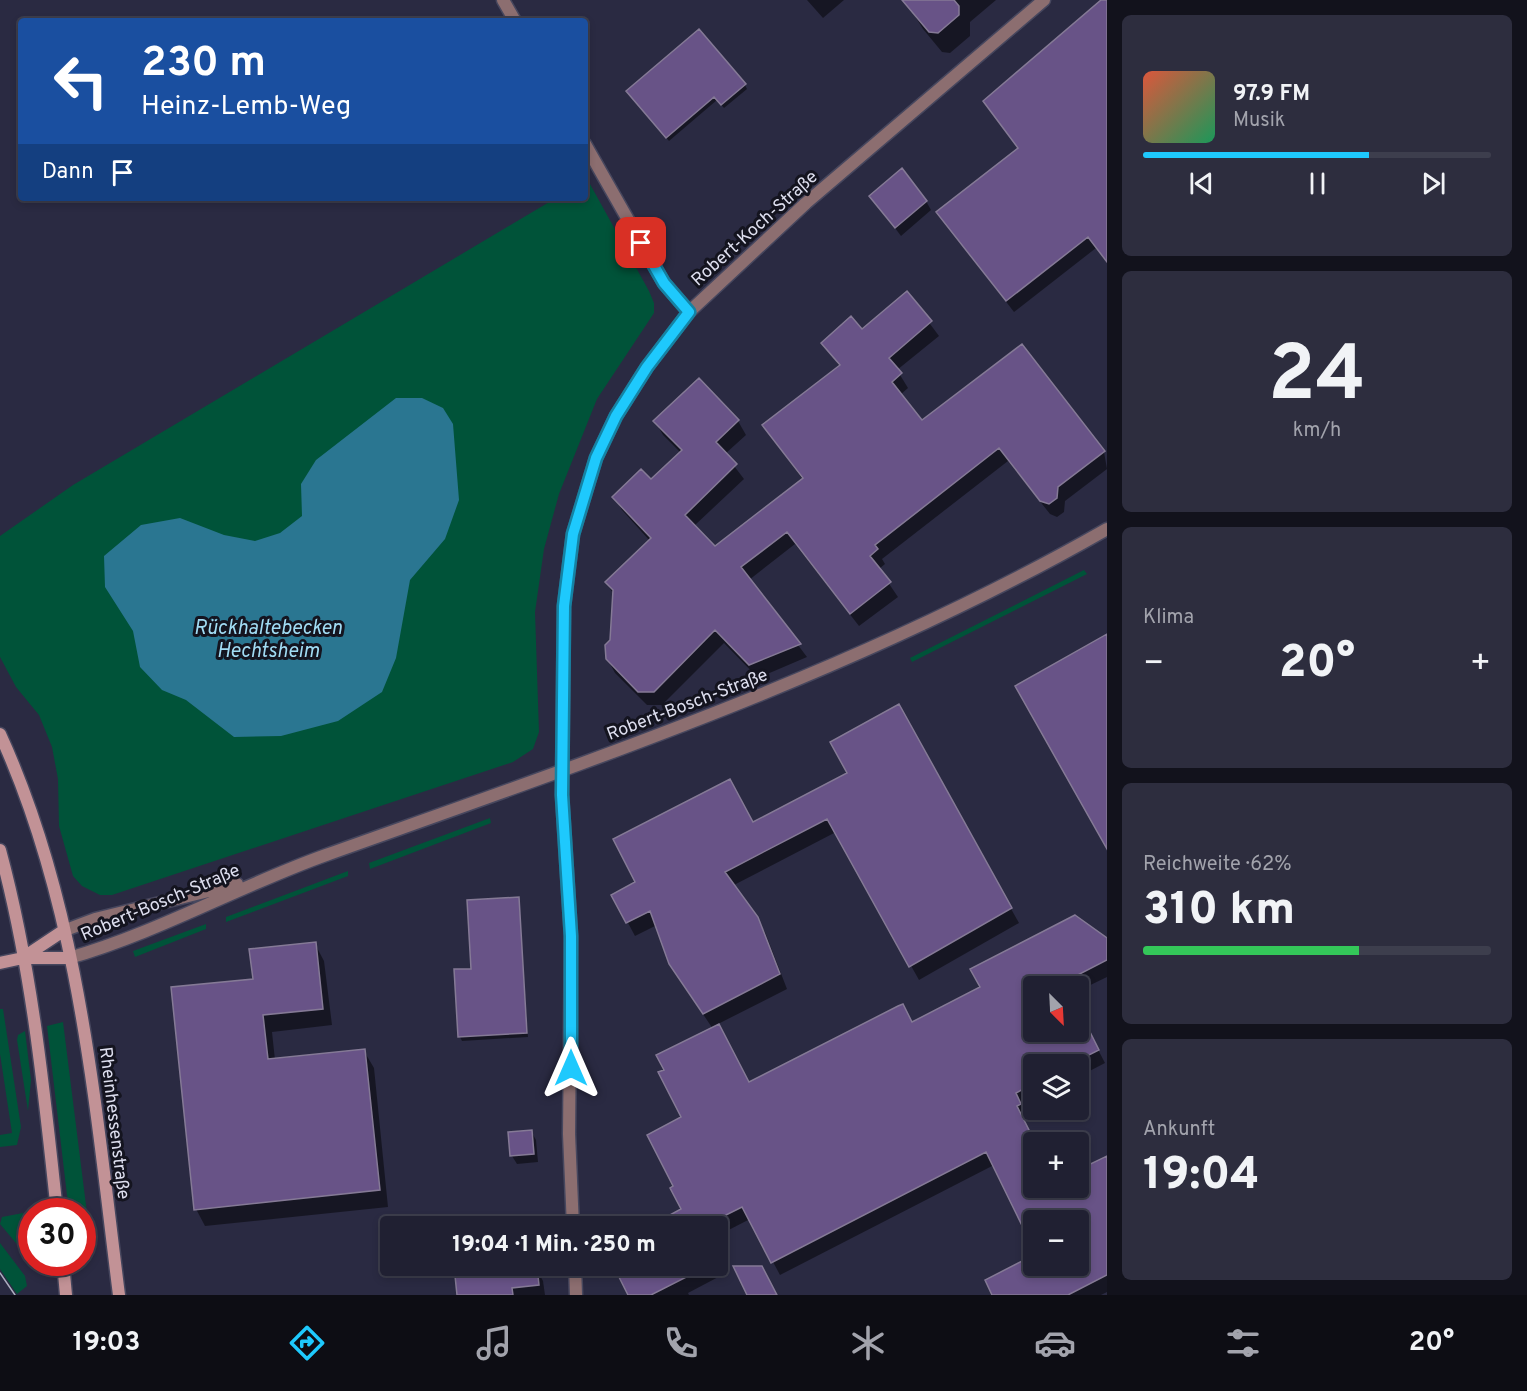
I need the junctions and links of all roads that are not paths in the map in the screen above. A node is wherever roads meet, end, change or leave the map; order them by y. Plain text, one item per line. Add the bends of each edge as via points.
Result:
1 (503, 0) edge
2 (1044, 0) edge
3 (513, 18) edge
4 (588, 149) edge
5 (689, 312) junction
6 (1107, 529) edge
7 (0, 734) edge
8 (563, 770) junction
9 (0, 850) edge
10 (265, 877) junction
11 (63, 931) junction
12 (23, 958) junction
13 (69, 958) junction
14 (0, 963) edge
15 (55, 1198) edge
16 (573, 1216) edge
17 (64, 1276) edge
18 (575, 1276) edge
19 (66, 1295) edge
20 (119, 1295) edge
21 (576, 1295) edge

1 - 3 street
2 - 5 street, Robert-Koch-Straße via 806,203
4 - 5 street via 664,283
5 - 8 street, Robert-Koch-Straße via 616,416 596,458 573,534 564,606
6 - 8 street, Robert-Bosch-Straße via 846,660 714,715
7 - 11 main road, Rheinhessenstraße via 31,815
8 - 10 street, Robert-Bosch-Straße
8 - 16 street, Robert-Koch-Straße via 571,936 569,1134
9 - 12 main road
10 - 11 street, Robert-Bosch-Straße via 95,919
10 - 13 street, Robert-Bosch-Straße via 102,948
11 - 12 main road
11 - 13 main road, Rheinhessenstraße
12 - 13 main road
12 - 14 main road
12 - 15 main road via 34,1015
13 - 20 main road, Rheinhessenstraße via 86,1037
17 - 19 main road
18 - 21 street

